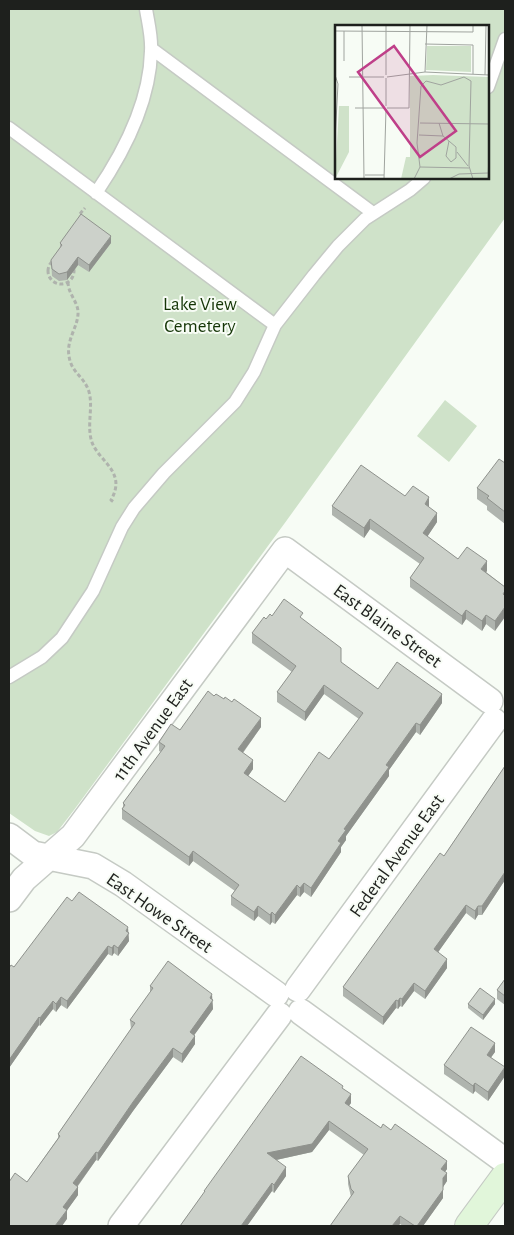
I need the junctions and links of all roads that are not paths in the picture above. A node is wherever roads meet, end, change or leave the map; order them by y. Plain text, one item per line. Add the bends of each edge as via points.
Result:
1 (146, 9) edge
2 (505, 38) edge
3 (152, 48) junction
4 (489, 84) edge
5 (9, 128) edge
6 (423, 179) edge
7 (96, 193) junction
8 (373, 213) junction
9 (275, 325) junction
10 (285, 550) joint
11 (9, 677) edge
12 (499, 710) edge
13 (9, 836) edge
14 (49, 858) junction
15 (9, 899) edge
16 (289, 1002) junction
17 (505, 1161) edge
18 (505, 1176) edge
19 (121, 1226) edge
20 (469, 1226) edge

1 - 3 lane
2 - 4 lane
3 - 7 lane via 141,108 117,160
3 - 8 lane
5 - 7 lane
6 - 8 lane
7 - 9 lane
8 - 9 lane via 338,246
9 - 11 lane via 254,372 235,402 164,473 130,514 93,591 62,638 42,657
10 - 12 street, East Blaine Street
10 - 14 street, 11th Avenue East via 73,836
12 - 16 street, Federal Avenue East
13 - 14 street, East Howe Street via 33,854
14 - 15 street, 11th Avenue East via 24,879
14 - 16 street, East Howe Street via 93,866 123,884
16 - 17 street, East Howe Street
16 - 19 street, Federal Avenue East
18 - 20 main road

